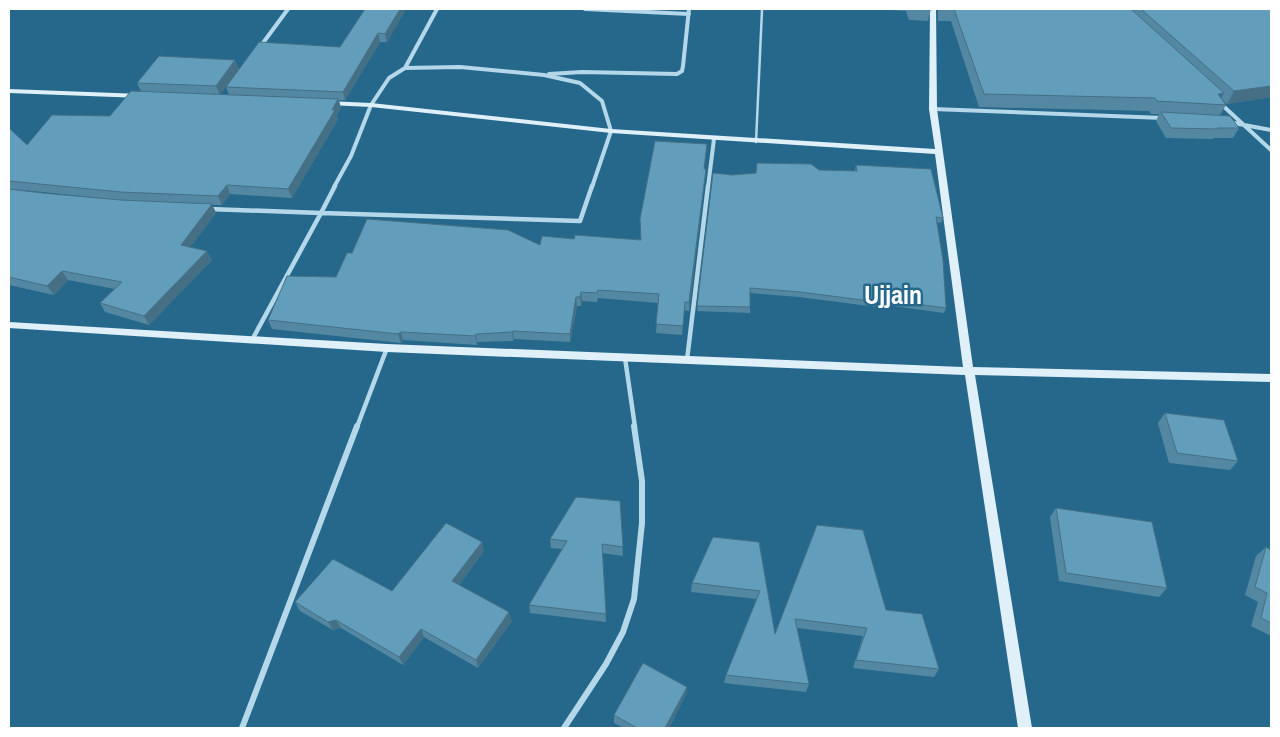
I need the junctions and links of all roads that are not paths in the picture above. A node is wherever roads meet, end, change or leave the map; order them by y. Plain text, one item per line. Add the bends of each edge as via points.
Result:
1 (288, 9) edge
2 (437, 9) edge
3 (585, 9) edge
4 (608, 9) edge
5 (689, 9) edge
6 (933, 9) edge
7 (762, 10) edge
8 (689, 14) junction
9 (255, 54) edge
10 (405, 68) junction
11 (544, 75) junction
12 (9, 91) edge
13 (1213, 96) edge
14 (154, 97) edge
15 (321, 103) edge
16 (371, 105) junction
17 (933, 109) junction
18 (1172, 118) edge
19 (1226, 122) edge
20 (1242, 123) junction
21 (1271, 130) edge
22 (611, 131) junction
23 (714, 139) junction
24 (756, 142) junction
25 (1271, 150) edge
26 (940, 152) junction
27 (202, 208) edge
28 (320, 211) junction
29 (9, 325) edge
30 (252, 340) junction
31 (387, 348) junction
32 (625, 358) junction
33 (687, 360) junction
34 (969, 371) junction
35 (1271, 378) edge
36 (242, 728) edge
37 (564, 728) edge
38 (1025, 728) edge

1 - 9 street
2 - 10 street
3 - 4 street
4 - 8 street
5 - 8 street
6 - 17 street
7 - 24 lane
8 - 11 street via 682,71 677,74 582,72
10 - 11 street via 460,67
10 - 16 street via 389,78
11 - 22 street via 580,83 602,101
12 - 14 street
13 - 20 street
15 - 16 street
16 - 22 street
16 - 28 street via 351,156
17 - 18 street
17 - 26 street
19 - 20 street
20 - 21 street
20 - 25 street
22 - 23 street
22 - 28 street via 580,222
23 - 24 street
23 - 33 street
24 - 26 street
26 - 34 street
27 - 28 street
28 - 30 street
29 - 30 street
30 - 31 street
31 - 32 street
31 - 36 street
32 - 33 street
32 - 37 street via 642,481 642,522 634,599 606,664
33 - 34 street
34 - 35 street
34 - 38 street

